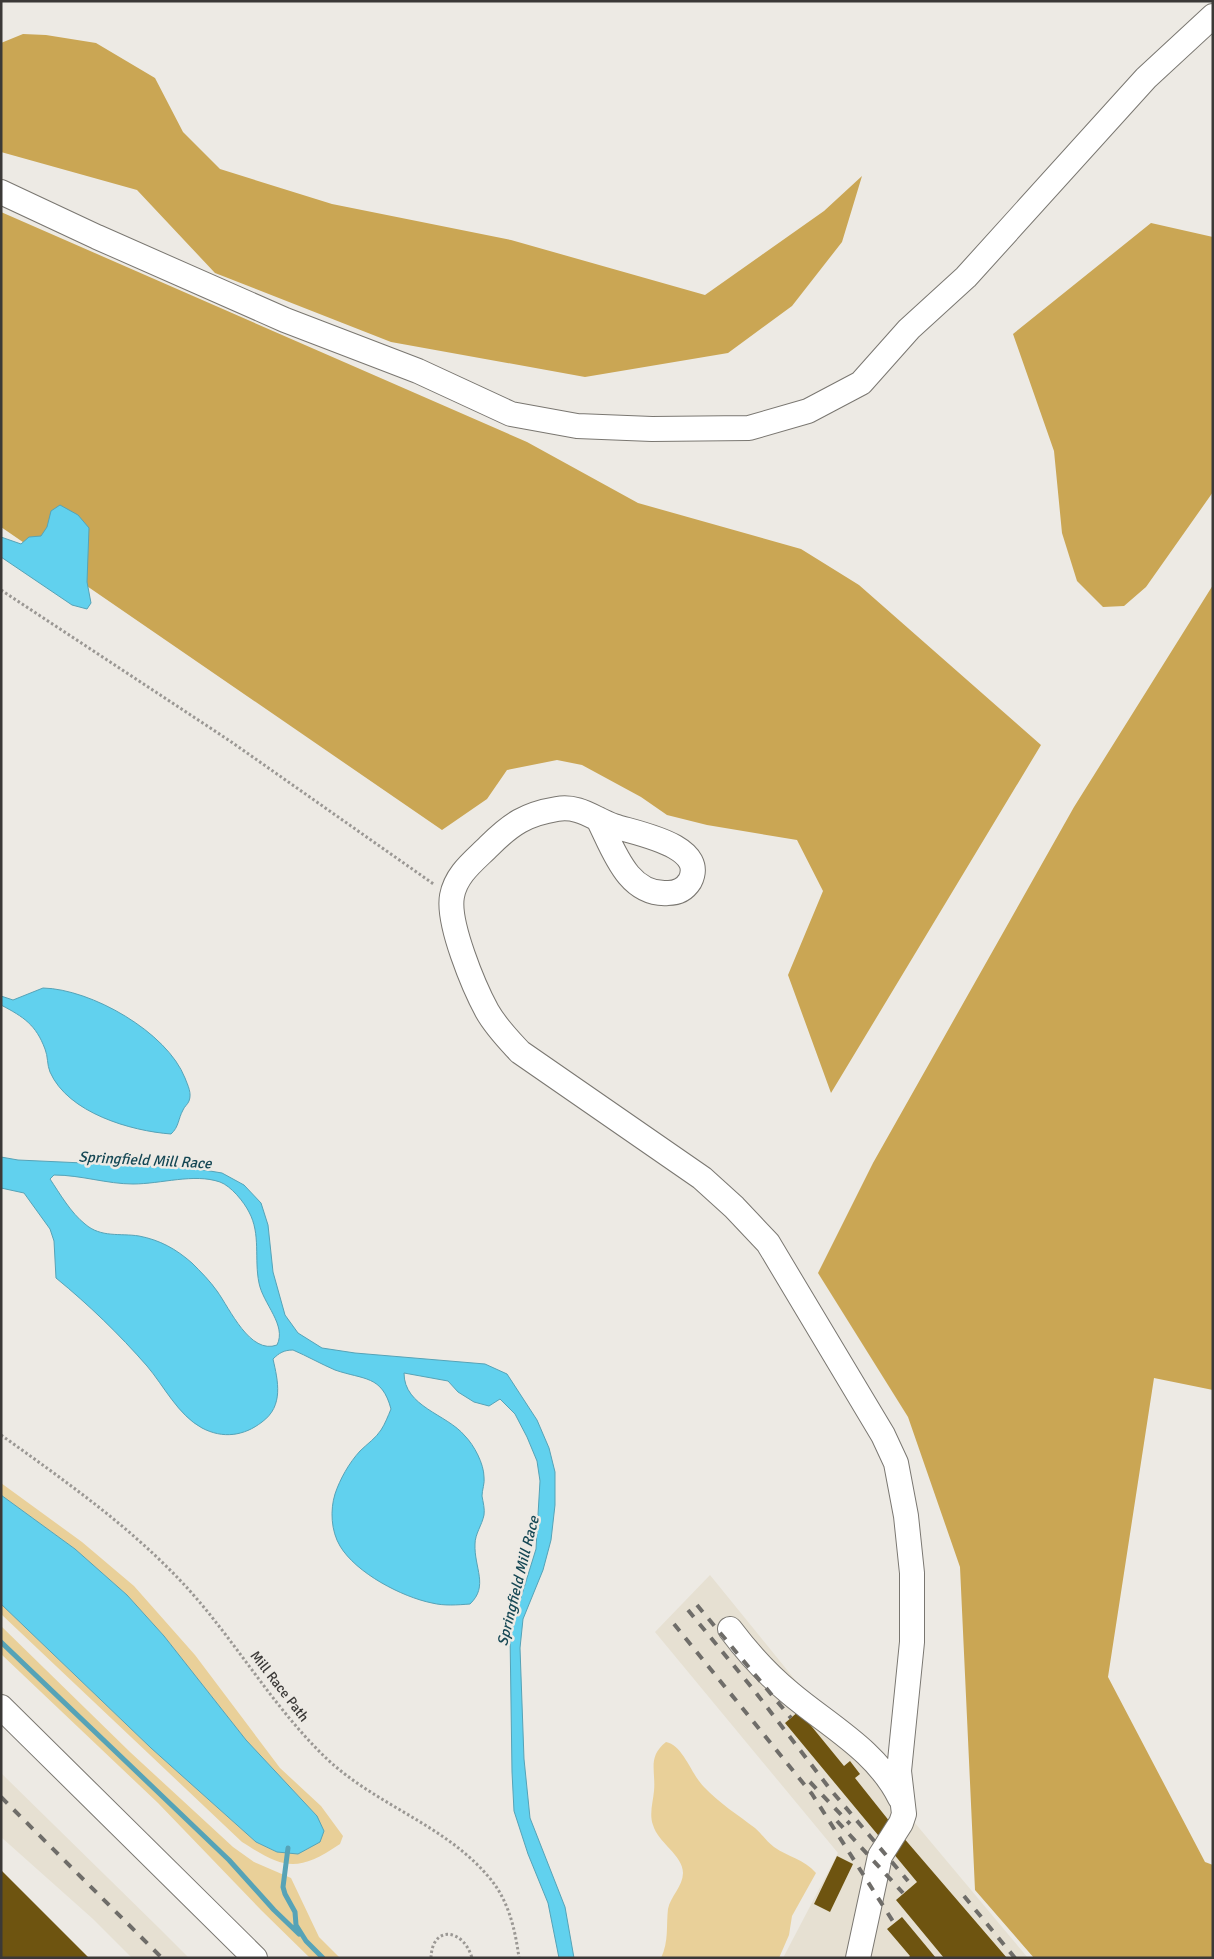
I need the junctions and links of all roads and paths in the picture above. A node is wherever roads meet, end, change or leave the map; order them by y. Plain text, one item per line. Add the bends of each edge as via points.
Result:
1 (1213, 16) edge
2 (1, 192) edge
3 (1, 590) edge
4 (598, 819) dead end
5 (452, 896) junction
6 (1, 1435) edge
7 (730, 1629) dead end
8 (1, 1707) edge
9 (903, 1804) junction
10 (255, 1958) edge
11 (431, 1958) edge
12 (472, 1958) edge
13 (519, 1958) edge
14 (858, 1958) edge

1 - 2 lane via 1146,78 966,277 909,329 861,382 808,411 749,428 576,426 511,414 418,371 285,320
3 - 5 path via 230,741
4 - 5 lane via 576,809 559,808 512,824 460,874
5 - 9 lane via 452,912 465,962 487,1011 504,1036 520,1052 702,1178 734,1207 768,1243 883,1434 897,1472 906,1516 912,1574 912,1642 899,1781
6 - 13 path, Mill Race Path via 97,1505 166,1566 222,1629 287,1715 335,1766 478,1864 497,1887 509,1911
7 - 9 lane via 756,1662 781,1686 872,1759 890,1780
8 - 10 lane
9 - 14 lane via 901,1823 880,1856
11 - 12 path via 434,1942 450,1933 465,1942

